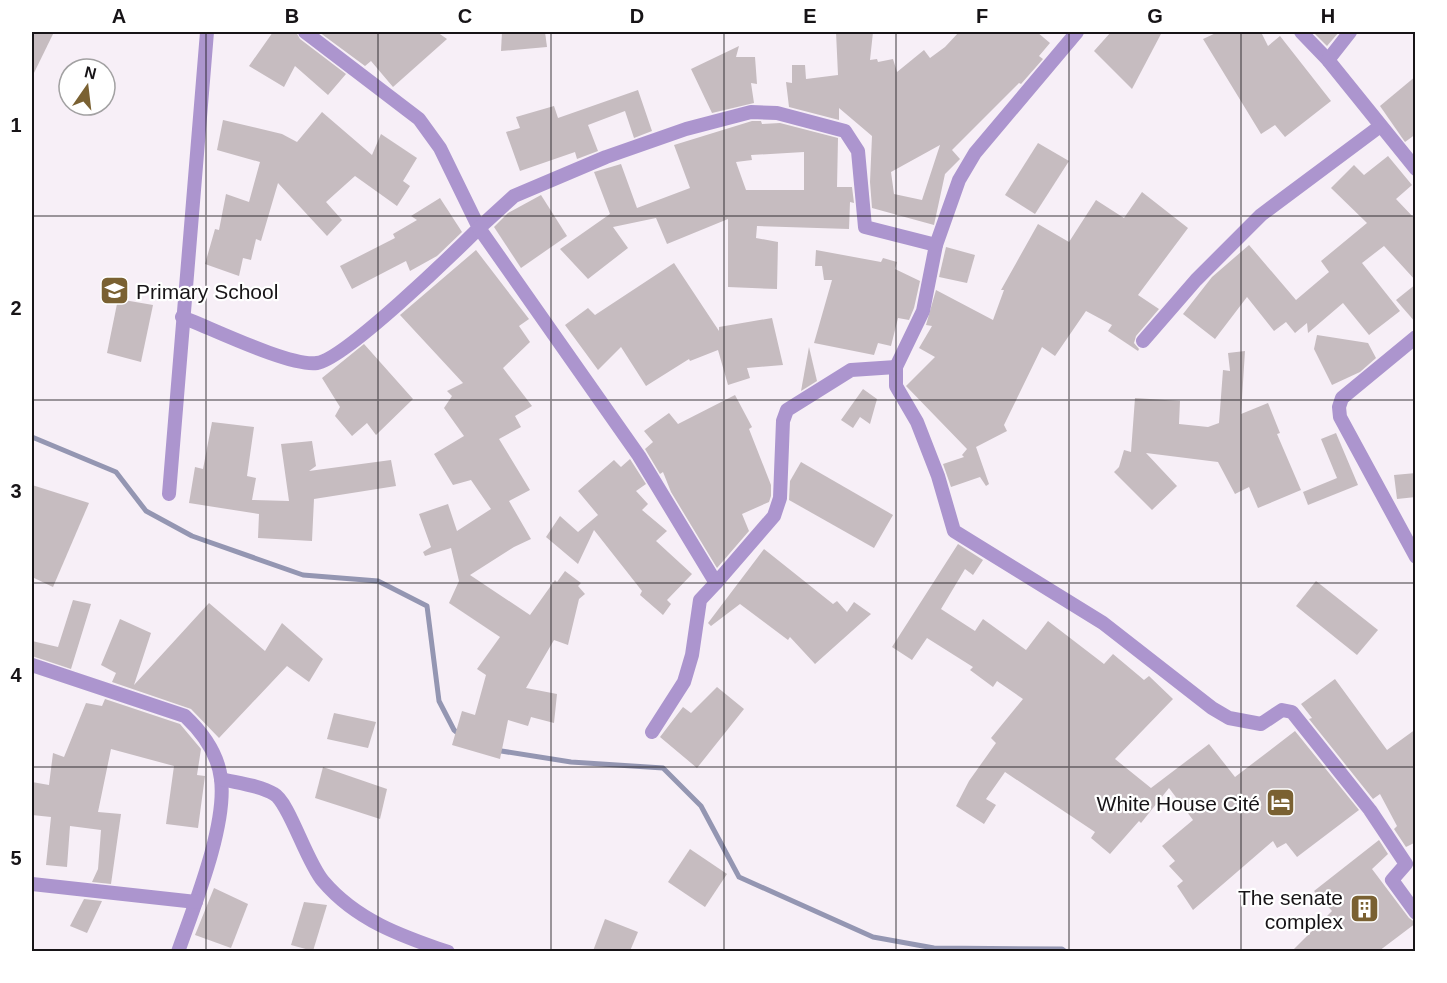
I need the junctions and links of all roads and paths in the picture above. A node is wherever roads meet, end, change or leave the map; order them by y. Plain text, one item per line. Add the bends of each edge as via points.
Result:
1 (207, 32) edge
2 (305, 32) edge
3 (1077, 32) edge
4 (1301, 32) edge
5 (1350, 32) edge
6 (1328, 60) junction
7 (1379, 127) junction
8 (1416, 169) edge
9 (479, 228) junction
10 (936, 245) junction
11 (182, 317) junction
12 (1416, 338) edge
13 (1143, 341) dead end
14 (896, 367) junction
15 (169, 494) dead end
16 (1416, 556) edge
17 (716, 583) junction
18 (32, 665) edge
19 (651, 732) dead end
20 (221, 779) junction
21 (32, 884) edge
22 (196, 902) junction
23 (1416, 913) edge
24 (178, 951) edge
25 (448, 951) edge

1 - 11 street
2 - 9 street via 419,119 440,148
3 - 10 street via 975,153 959,180
4 - 6 street
5 - 6 street
6 - 7 street
7 - 8 street
7 - 13 street via 1261,215 1196,280
9 - 10 street via 514,196 606,157 686,129 751,112 777,113 845,131 858,151 865,226
9 - 11 street via 420,285 337,353 318,363 295,361
9 - 17 street via 639,456
10 - 14 street via 923,311
11 - 15 street
12 - 16 street via 1342,398 1339,407 1340,417
14 - 17 street via 850,370 787,410 783,421 780,498 774,516
14 - 23 street via 896,386 917,422 954,531 1103,623 1229,718 1261,724 1282,710 1292,712 1370,810 1406,864 1392,880
17 - 19 street via 700,600 684,682
18 - 20 street via 185,717 201,731
20 - 22 street via 220,814
20 - 25 street via 276,794 284,803 308,861 323,882 355,910 397,935
21 - 22 street
22 - 24 street

